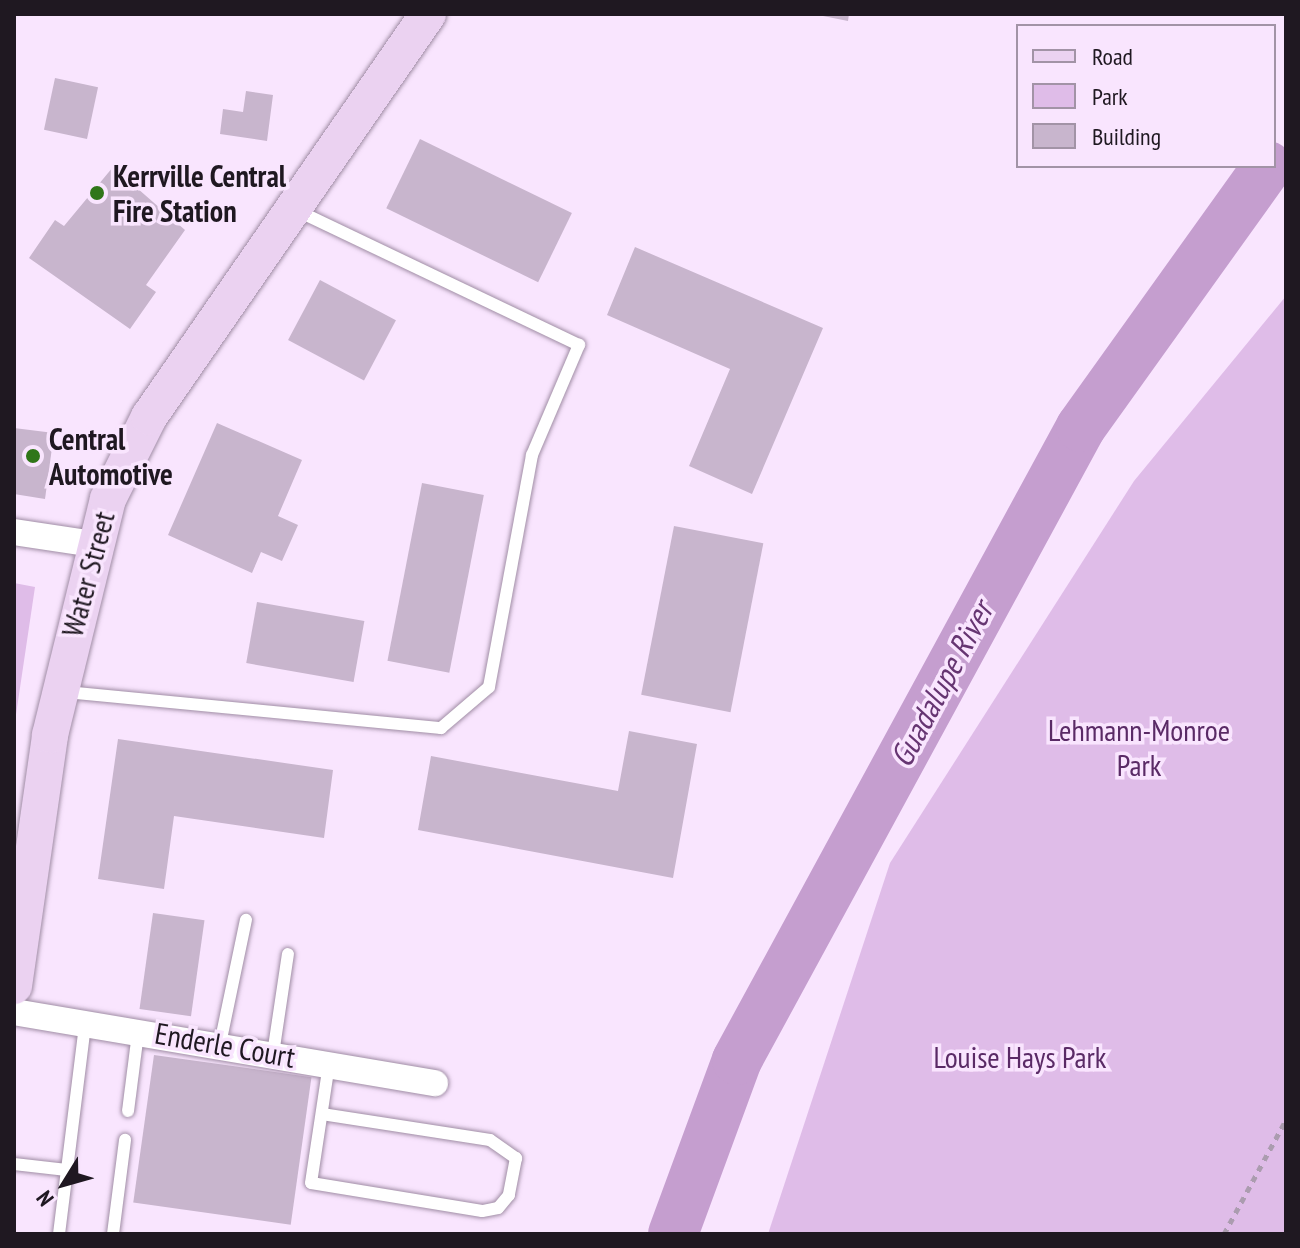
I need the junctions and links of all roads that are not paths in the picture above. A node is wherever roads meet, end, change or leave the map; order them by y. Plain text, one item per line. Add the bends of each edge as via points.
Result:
1 (428, 14) edge
2 (291, 208) junction
3 (14, 532) edge
4 (93, 544) junction
5 (59, 692) junction
6 (246, 920) dead end
7 (288, 954) dead end
8 (14, 986) edge
9 (14, 1012) edge
10 (86, 1021) junction
11 (138, 1030) junction
12 (220, 1044) junction
13 (273, 1054) junction
14 (329, 1064) junction
15 (435, 1083) dead end
16 (128, 1111) dead end
17 (322, 1114) junction
18 (125, 1140) dead end
19 (14, 1164) edge
20 (67, 1170) junction
21 (59, 1234) edge
22 (113, 1234) edge

1 - 2 street, Water Street
2 - 4 street, Water Street via 149,417
2 - 5 lane via 579,345 532,455 489,687 441,728
3 - 4 street
4 - 5 street, Water Street
5 - 8 street, Water Street
6 - 12 lane
7 - 13 lane
9 - 10 street, Enderle Court
10 - 11 street, Enderle Court
10 - 20 lane
11 - 12 street, Enderle Court
11 - 16 lane
12 - 13 street, Enderle Court
13 - 14 street, Enderle Court
14 - 15 street, Enderle Court
14 - 17 lane
17 - 17 lane via 311,1183 482,1211 498,1208 509,1195 516,1158 490,1140
18 - 22 lane
19 - 20 lane
20 - 21 lane

